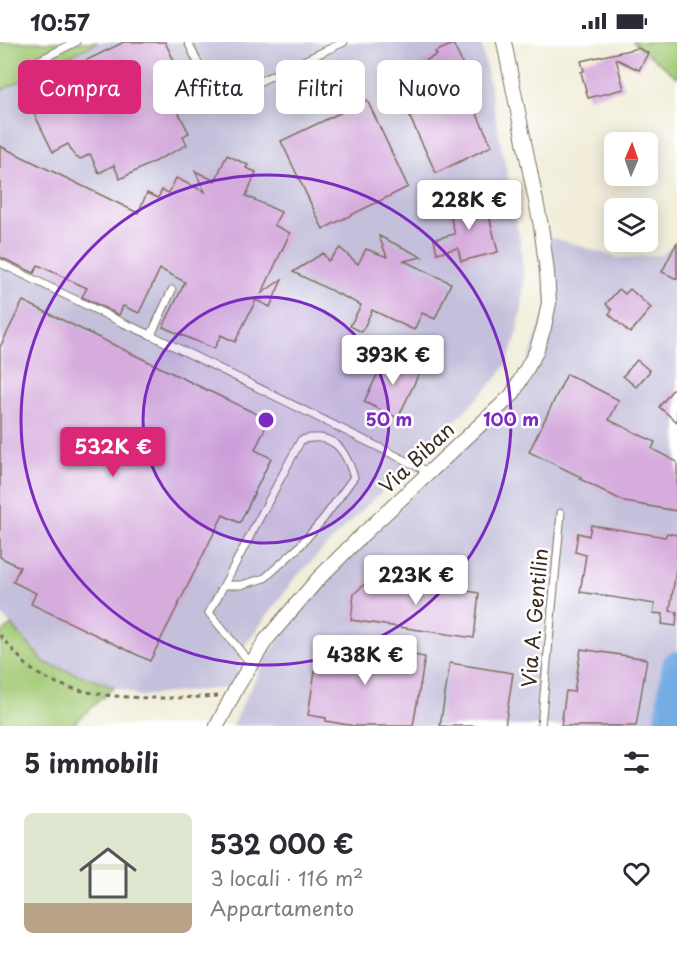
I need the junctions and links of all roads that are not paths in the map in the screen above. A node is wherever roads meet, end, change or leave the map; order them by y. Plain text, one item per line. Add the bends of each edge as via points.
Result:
1 (76, 42) edge
2 (188, 42) edge
3 (344, 42) edge
4 (504, 42) edge
5 (40, 60) edge
6 (0, 263) edge
7 (172, 290) dead end
8 (151, 334) junction
9 (429, 472) junction
10 (561, 513) dead end
11 (224, 585) junction
12 (251, 664) junction
13 (220, 725) edge
14 (541, 726) edge

1 - 5 lane
2 - 3 lane via 207,82 224,98
4 - 9 street, Via Biban via 541,226 549,303 536,352 512,395
6 - 8 lane
7 - 8 lane
8 - 9 lane
9 - 12 street, Via Biban via 318,579 266,640
10 - 14 lane, Via A. Gentilin
11 - 11 lane via 301,440 323,437 334,444 347,456 354,477 324,518 265,578
11 - 12 lane via 209,613
12 - 13 street, Via Biban

